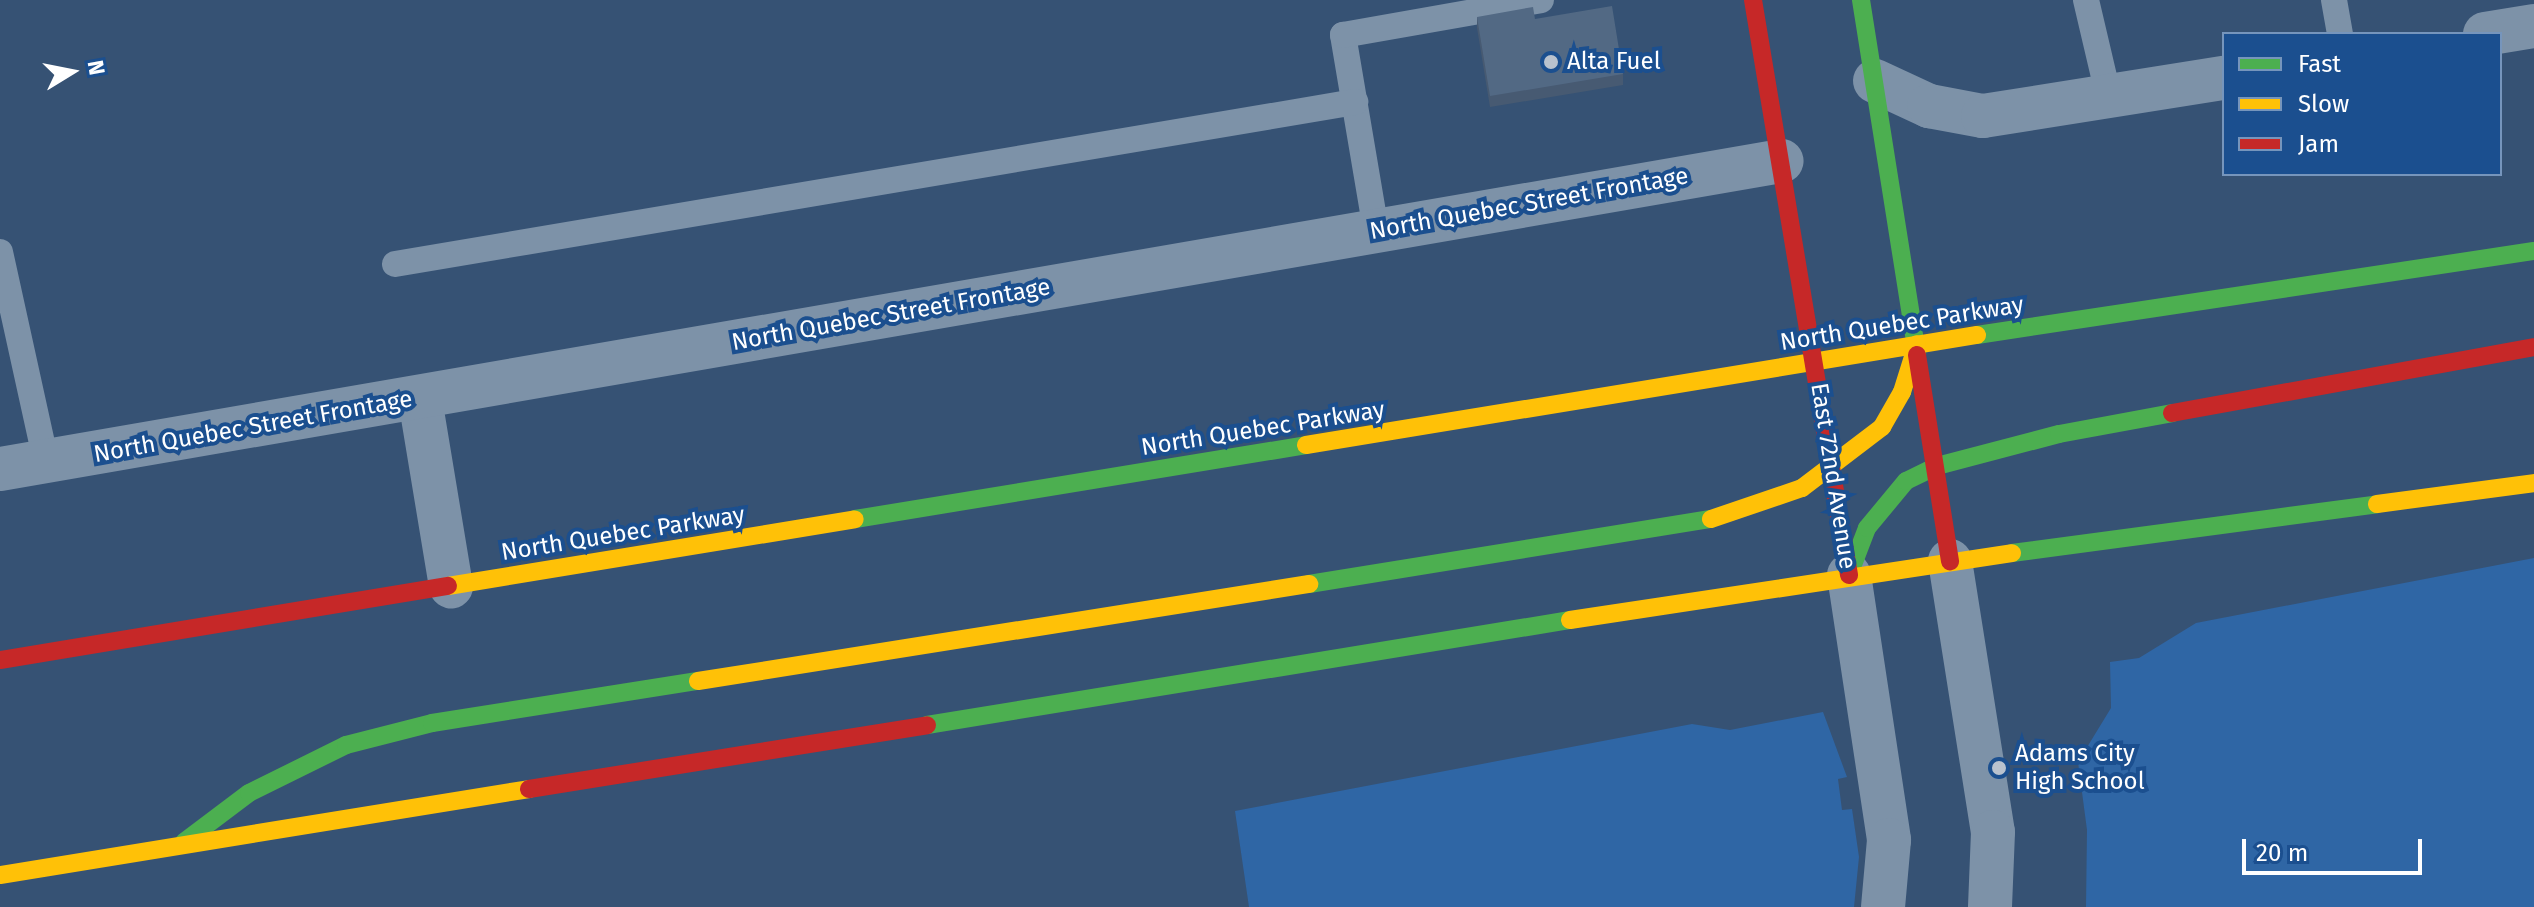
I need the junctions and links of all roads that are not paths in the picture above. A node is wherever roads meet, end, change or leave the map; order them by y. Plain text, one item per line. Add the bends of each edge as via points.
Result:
1 (1541, 0) edge
2 (1753, 0) edge
3 (1861, 0) edge
4 (2086, 0) edge
5 (2334, 0) edge
6 (2534, 26) edge
7 (2340, 32) edge
8 (2497, 32) edge
9 (2222, 78) edge
10 (1875, 81) junction
11 (2109, 98) junction
12 (1355, 102) junction
13 (1782, 161) junction
14 (1376, 230) junction
15 (2534, 251) edge
16 (0, 252) edge
17 (395, 264) dead end
18 (1917, 344) junction
19 (2534, 347) edge
20 (1814, 363) junction
21 (420, 399) junction
22 (46, 462) junction
23 (1937, 466) junction
24 (1832, 467) junction
25 (0, 469) edge
26 (2534, 483) edge
27 (1950, 561) junction
28 (1849, 575) junction
29 (451, 586) junction
30 (0, 660) edge
31 (179, 845) junction
32 (0, 875) edge
33 (1883, 907) edge
34 (1990, 907) edge

1 - 12 lane via 1343,35
2 - 13 main road, East 72nd Avenue
3 - 10 main road
4 - 11 lane
5 - 7 lane
6 - 8 street
9 - 11 street
10 - 11 street via 1929,106 1983,116
10 - 18 main road
12 - 14 lane
12 - 17 lane
13 - 14 street, North Quebec Street Frontage
13 - 20 main road, East 72nd Avenue
14 - 21 street, North Quebec Street Frontage
15 - 18 main road, North Quebec Parkway
16 - 22 lane
18 - 20 main road, North Quebec Parkway
18 - 23 main road
18 - 24 main road via 1902,392 1882,427
19 - 23 main road via 2059,434
20 - 24 main road, East 72nd Avenue
20 - 29 main road, North Quebec Parkway
21 - 22 street, North Quebec Street Frontage
21 - 29 street
22 - 25 street, North Quebec Street Frontage
23 - 27 main road
23 - 28 main road via 1906,481 1887,500 1867,528
24 - 28 main road, East 72nd Avenue
24 - 31 main road via 1765,504 1703,522 432,723 346,745 296,768 249,793
26 - 27 main road
27 - 28 main road
27 - 34 street via 1993,832
28 - 31 main road
28 - 33 street, East 72nd Avenue via 1889,840
29 - 30 main road, North Quebec Parkway
31 - 32 main road

